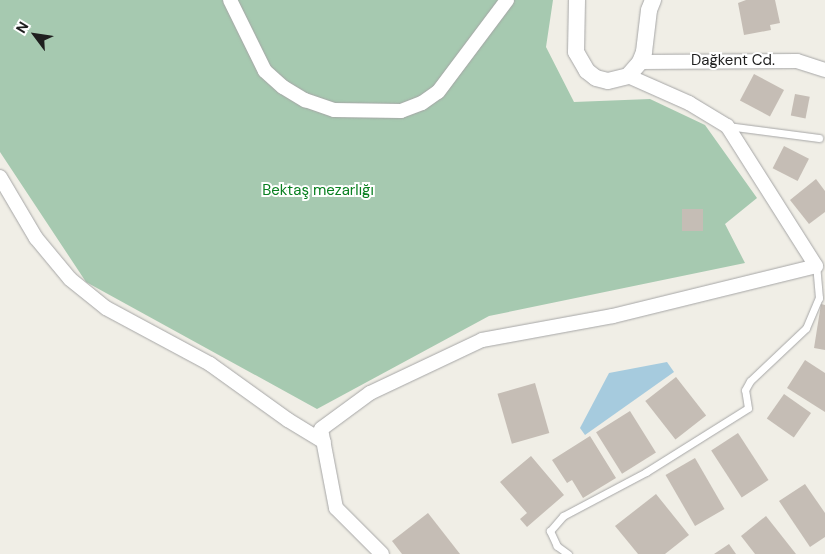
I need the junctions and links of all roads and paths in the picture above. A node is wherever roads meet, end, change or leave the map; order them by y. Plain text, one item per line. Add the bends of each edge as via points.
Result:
1 (230, 0) edge
2 (507, 0) edge
3 (577, 0) edge
4 (653, 0) edge
5 (640, 62) junction
6 (825, 70) edge
7 (628, 76) junction
8 (727, 126) junction
9 (819, 138) dead end
10 (0, 177) edge
11 (816, 266) junction
12 (324, 442) junction
13 (382, 554) edge
14 (568, 554) edge

1 - 2 street via 265,71 283,87 305,100 334,110 392,111 422,103 438,92
3 - 7 street via 576,52 580,62 587,71 602,79 617,80
4 - 5 street
5 - 6 street, Dağkent Cd. via 797,61
5 - 7 street
7 - 8 street via 689,103
8 - 9 lane
8 - 11 street
10 - 12 street via 36,238 70,278 106,308 210,364
11 - 12 street via 614,316 482,340 370,393 321,429
11 - 14 lane via 819,298 806,328 750,381 745,390 748,408 646,472 563,516 550,530 557,546
12 - 13 street via 336,508

